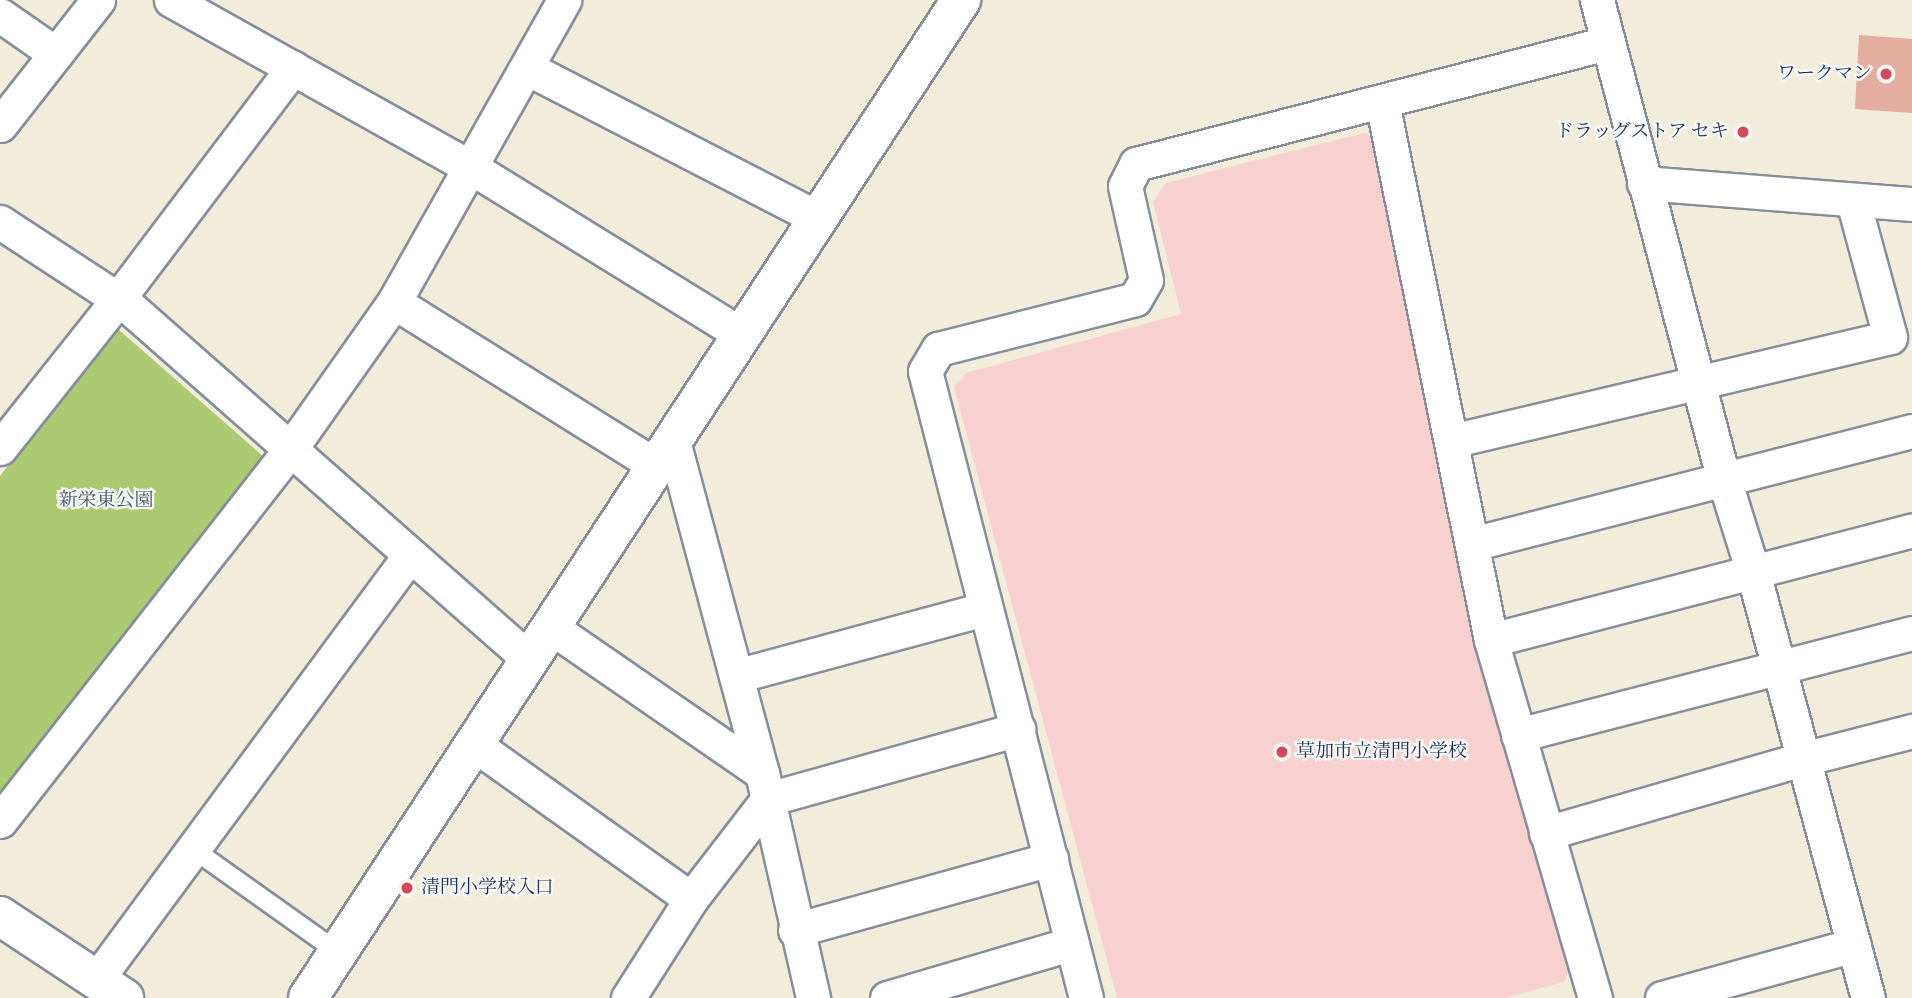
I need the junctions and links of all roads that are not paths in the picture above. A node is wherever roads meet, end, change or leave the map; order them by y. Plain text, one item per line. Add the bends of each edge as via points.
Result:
1 (99, 0) edge
2 (171, 0) edge
3 (564, 0) edge
4 (961, 0) edge
5 (1597, 0) edge
6 (0, 15) edge
7 (1608, 43) junction
8 (56, 54) junction
9 (293, 68) junction
10 (527, 68) junction
11 (1382, 102) junction
12 (0, 125) edge
13 (472, 168) junction
14 (1644, 183) junction
15 (1853, 201) junction
16 (1912, 204) edge
17 (818, 218) junction
18 (0, 222) edge
19 (118, 299) junction
20 (394, 303) junction
21 (742, 335) junction
22 (1699, 380) junction
23 (1912, 431) edge
24 (1451, 441) junction
25 (0, 448) edge
26 (291, 448) junction
27 (665, 454) junction
28 (1724, 479) junction
29 (1912, 530) edge
30 (1472, 544) junction
31 (410, 555) junction
32 (1753, 572) junction
33 (984, 609) junction
34 (552, 628) junction
35 (1912, 633) edge
36 (1491, 640) junction
37 (531, 661) junction
38 (1778, 668) junction
39 (736, 676) junction
40 (1018, 729) junction
41 (1912, 732) edge
42 (1518, 735) junction
43 (475, 745) junction
44 (1803, 759) junction
45 (765, 786) junction
46 (0, 821) edge
47 (1546, 833) junction
48 (193, 849) junction
49 (1051, 859) junction
50 (691, 899) junction
51 (2, 922) edge
52 (795, 930) junction
53 (1070, 944) junction
54 (1854, 945) junction
55 (338, 952) junction
56 (111, 989) edge
57 (1584, 996) edge
58 (308, 998) edge
59 (628, 998) edge
60 (813, 998) edge
61 (887, 998) edge
62 (1086, 998) edge
63 (1662, 998) edge
64 (1868, 998) edge

1 - 8 street
2 - 9 street
3 - 10 street
4 - 17 street
5 - 7 street
6 - 8 street
7 - 11 street
7 - 14 street
8 - 12 street
9 - 13 street
9 - 19 street
10 - 13 street
10 - 17 street
11 - 24 street
11 - 33 street via 1136,164 1125,186 1146,280 1135,299 938,349 925,371
13 - 20 street
13 - 21 street
14 - 15 street
14 - 22 street
15 - 16 street
15 - 22 street via 1890,337
17 - 21 street
18 - 19 street
19 - 25 street
19 - 26 street
20 - 26 street
20 - 27 street
21 - 27 street
22 - 24 street
22 - 28 street
23 - 28 street
24 - 30 street
26 - 31 street
26 - 46 street
27 - 34 street
27 - 39 street
28 - 30 street
28 - 32 street
29 - 32 street
30 - 36 street
31 - 37 street
31 - 48 street
32 - 36 street
32 - 38 street
33 - 39 street
33 - 40 street
34 - 37 street
34 - 45 street
35 - 38 street
36 - 42 street
37 - 43 street
38 - 42 street
38 - 44 street
39 - 45 street
40 - 45 street
40 - 49 street
41 - 44 street
42 - 47 street
43 - 50 street
43 - 55 street
44 - 47 street
44 - 54 street
45 - 50 street
45 - 52 street
47 - 57 street
48 - 55 lane
48 - 56 street
49 - 52 street
49 - 53 street
50 - 59 street
51 - 56 street
52 - 60 street
53 - 61 street
53 - 62 street
54 - 63 street
54 - 64 street
55 - 58 street

